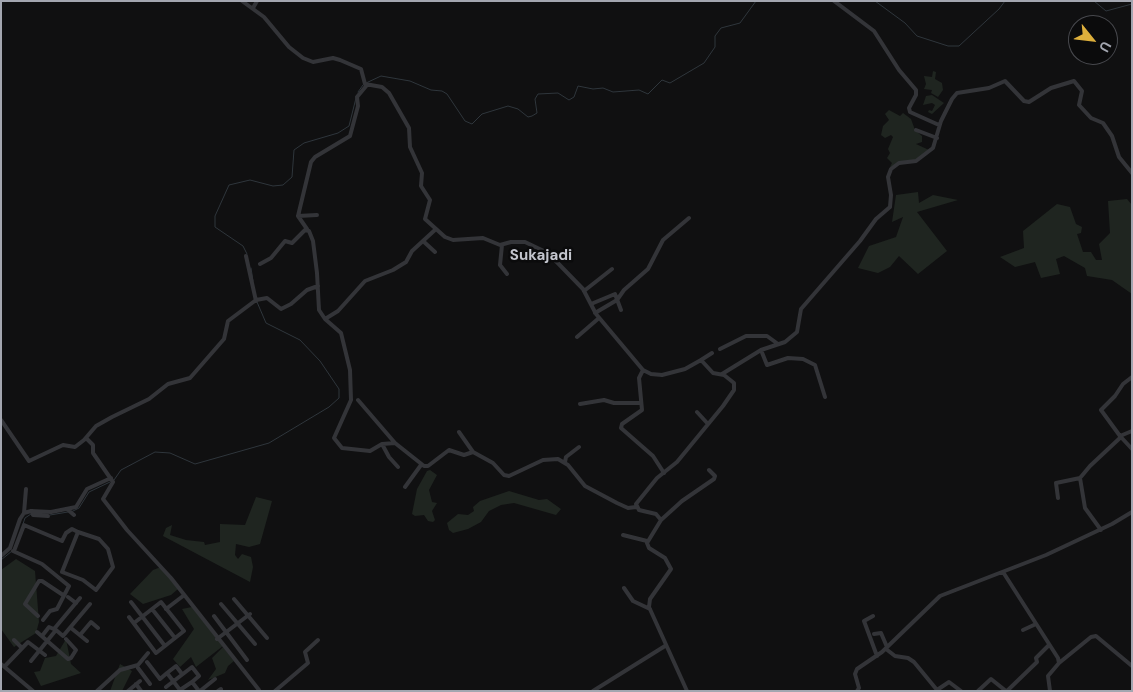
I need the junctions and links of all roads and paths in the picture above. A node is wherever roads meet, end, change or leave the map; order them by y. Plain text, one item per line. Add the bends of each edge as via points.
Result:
1 (242, 1) edge
2 (257, 1) edge
3 (834, 1) edge
4 (253, 8) junction
5 (366, 84) junction
6 (939, 126) junction
7 (916, 130) dead end
8 (937, 138) junction
9 (1132, 173) edge
10 (317, 215) dead end
11 (298, 216) junction
12 (689, 218) dead end
13 (307, 229) junction
14 (436, 229) junction
15 (423, 241) junction
16 (502, 245) junction
17 (435, 252) dead end
18 (246, 256) dead end
19 (260, 264) dead end
20 (612, 269) dead end
21 (506, 274) dead end
22 (318, 286) junction
23 (584, 291) junction
24 (257, 300) junction
25 (617, 300) junction
26 (592, 304) junction
27 (621, 310) dead end
28 (596, 313) junction
29 (599, 318) junction
30 (325, 319) junction
31 (577, 336) dead end
32 (778, 344) junction
33 (720, 349) dead end
34 (761, 350) junction
35 (712, 353) dead end
36 (701, 360) junction
37 (643, 370) junction
38 (722, 374) junction
39 (1132, 377) edge
40 (825, 396) dead end
41 (358, 400) dead end
42 (641, 403) junction
43 (580, 404) dead end
44 (696, 412) dead end
45 (1, 420) edge
46 (708, 424) junction
47 (1132, 431) edge
48 (460, 432) dead end
49 (1121, 437) junction
50 (86, 438) junction
51 (394, 443) junction
52 (382, 444) junction
53 (579, 447) dead end
54 (1132, 450) edge
55 (473, 452) junction
56 (564, 462) junction
57 (420, 465) junction
58 (398, 467) dead end
59 (709, 470) dead end
60 (664, 473) junction
61 (1080, 478) junction
62 (112, 480) junction
63 (405, 487) dead end
64 (26, 489) dead end
65 (1058, 498) dead end
66 (636, 507) junction
67 (68, 511) junction
68 (1132, 512) edge
69 (24, 513) junction
70 (32, 513) junction
71 (74, 515) dead end
72 (48, 516) dead end
73 (661, 520) junction
74 (1101, 530) junction
75 (78, 532) junction
76 (623, 534) dead end
77 (646, 541) junction
78 (11, 550) junction
79 (1, 556) edge
80 (1003, 572) junction
81 (624, 588) dead end
82 (63, 595) junction
83 (183, 596) junction
84 (68, 597) dead end
85 (80, 598) dead end
86 (234, 599) dead end
87 (131, 602) dead end
88 (76, 603) junction
89 (90, 604) dead end
90 (221, 604) dead end
91 (64, 609) dead end
92 (152, 609) junction
93 (166, 609) junction
94 (650, 610) junction
95 (68, 613) junction
96 (248, 615) junction
97 (38, 616) dead end
98 (214, 616) dead end
99 (873, 616) dead end
100 (129, 617) dead end
101 (142, 617) junction
102 (43, 620) dead end
103 (134, 623) junction
104 (237, 624) junction
105 (1036, 624) junction
106 (71, 628) junction
107 (98, 628) dead end
108 (55, 630) junction
109 (1023, 630) dead end
110 (37, 632) dead end
111 (226, 633) junction
112 (874, 634) dead end
113 (80, 635) junction
114 (42, 636) junction
115 (65, 638) junction
116 (175, 638) junction
117 (267, 638) dead end
118 (217, 639) junction
119 (14, 640) dead end
120 (47, 640) junction
121 (318, 640) dead end
122 (87, 641) dead end
123 (254, 644) dead end
124 (1049, 645) junction
125 (165, 646) junction
126 (665, 646) junction
127 (22, 648) junction
128 (886, 648) junction
129 (40, 651) junction
130 (148, 653) dead end
131 (44, 655) dead end
132 (877, 656) junction
133 (31, 660) dead end
134 (247, 660) dead end
135 (147, 662) dead end
136 (1058, 663) junction
137 (2, 665) edge
138 (1132, 666) edge
139 (138, 668) dead end
140 (153, 671) junction
141 (167, 673) junction
142 (182, 674) junction
143 (215, 679) dead end
144 (141, 681) junction
145 (173, 681) junction
146 (192, 682) junction
147 (150, 684) dead end
148 (166, 687) dead end
149 (858, 690) edge
150 (32, 691) edge
151 (97, 691) edge
152 (128, 691) edge
153 (140, 691) edge
154 (180, 691) edge
155 (199, 691) edge
156 (259, 691) edge
157 (275, 691) edge
158 (593, 691) edge
159 (687, 691) edge
160 (961, 691) edge
161 (978, 691) edge
162 (1007, 691) edge
163 (1050, 691) edge

1 - 4 street
2 - 4 street
3 - 6 street via 874,31 916,90 910,112
4 - 5 street via 303,58 313,62 336,59 360,69
5 - 11 street via 357,97 358,106 350,136 312,160
5 - 14 street via 385,89 402,113 409,128 410,147 422,173 421,186 430,200 425,219
6 - 8 street
6 - 9 street via 952,99 960,92 989,88 1005,81 1028,102 1051,88 1074,81 1082,91 1078,105 1103,123 1112,136 1119,157
7 - 8 street
8 - 32 street via 933,148 921,158 899,163 891,169 888,210 876,219 801,309 797,332
10 - 11 street
11 - 13 street
12 - 25 street via 666,236 648,269
13 - 19 street via 292,243 285,241
13 - 22 street via 313,241
14 - 15 street
14 - 16 street via 453,240 483,238
15 - 17 street
15 - 30 street via 406,262 365,281 338,311
16 - 21 street via 500,265
16 - 23 street via 525,242 548,253
18 - 24 street
20 - 23 street
22 - 24 street via 281,309 267,298
22 - 30 street via 318,304
23 - 26 street
24 - 50 street via 228,321 224,340 190,378 168,384 149,399 96,426
25 - 26 street via 613,294
25 - 27 street
25 - 28 street
26 - 28 street
28 - 29 street
29 - 31 street
29 - 37 street
30 - 52 street via 341,333 352,380 349,407 334,436 335,442 344,449 362,451 370,451
32 - 33 street via 768,336 746,336
32 - 34 street
34 - 38 street
34 - 40 street via 767,365 788,358 803,359 815,365
35 - 36 street
36 - 37 street via 685,369 662,375
36 - 38 street via 713,373
37 - 42 street via 639,378
38 - 46 street via 730,378 735,388
39 - 49 street via 1101,410
41 - 51 street
42 - 43 street via 604,400
42 - 60 street via 641,411 621,428 652,456
44 - 46 street
45 - 50 street via 29,461 63,445 75,447
46 - 60 street via 678,462
47 - 49 street
48 - 55 street
49 - 54 street
49 - 61 street
50 - 62 street
51 - 52 street
51 - 57 street
52 - 58 street
53 - 56 street
55 - 56 street via 509,476 543,460
55 - 57 street via 464,456 449,450 428,466
56 - 66 street via 585,486 617,504
57 - 63 street
59 - 73 street via 715,478
60 - 66 street via 643,494
61 - 65 street via 1056,483
61 - 74 street via 1085,508
62 - 67 street via 87,489 77,506
62 - 83 street via 103,499
64 - 69 street
66 - 73 street via 656,514
67 - 70 street
67 - 71 street
68 - 74 street
69 - 70 street
69 - 78 street
70 - 72 street
73 - 77 street
74 - 80 street
75 - 75 street via 61,575 83,580 96,590 113,567 108,549 99,539
75 - 78 street via 72,529 62,541 24,525
76 - 77 street
77 - 94 street via 649,548 665,558 671,569 650,599
78 - 79 street
78 - 82 street via 42,564 70,587
80 - 105 street
80 - 128 street via 940,596
81 - 94 street via 633,600
82 - 97 street via 39,581 26,604
82 - 102 street via 57,609
83 - 93 street
83 - 118 street
84 - 88 street
85 - 88 street
86 - 96 street
87 - 101 street
88 - 95 street
89 - 106 street
90 - 104 street
91 - 95 street
92 - 93 street via 161,602
92 - 101 street
92 - 116 street
93 - 116 street via 184,631
94 - 126 street
95 - 108 street
96 - 104 street
96 - 117 street
98 - 111 street
99 - 132 street via 864,622
100 - 103 street
101 - 103 street
101 - 125 street
103 - 125 street via 156,653
104 - 111 street
104 - 123 street
105 - 109 street
105 - 124 street
106 - 113 street
106 - 115 street
107 - 113 street via 91,622
108 - 114 street via 48,627
108 - 115 street
108 - 120 street
110 - 114 street
111 - 118 street
111 - 134 street
112 - 128 street via 881,633
113 - 122 street
114 - 120 street
115 - 120 street via 76,650 68,659
116 - 125 street
118 - 156 street
119 - 127 street
120 - 129 street
121 - 157 street via 305,652 308,663
124 - 136 street
124 - 162 street via 1036,658 1037,662
126 - 158 street
126 - 159 street
127 - 129 street via 28,642
127 - 137 street
128 - 132 street
128 - 160 street via 895,656 914,662 936,690 949,682
129 - 131 street
129 - 133 street
130 - 151 street via 138,665 120,670
132 - 149 street via 856,671
135 - 140 street
136 - 138 street via 1096,636
136 - 163 street via 1049,674
137 - 150 street
139 - 144 street
140 - 141 street via 160,679
140 - 144 street
141 - 142 street via 176,666
141 - 145 street
142 - 145 street
142 - 146 street via 192,666 199,676
143 - 155 street
144 - 147 street
144 - 152 street
144 - 153 street
145 - 148 street
145 - 154 street
146 - 154 street
146 - 155 street
161 - 162 street via 990,679

